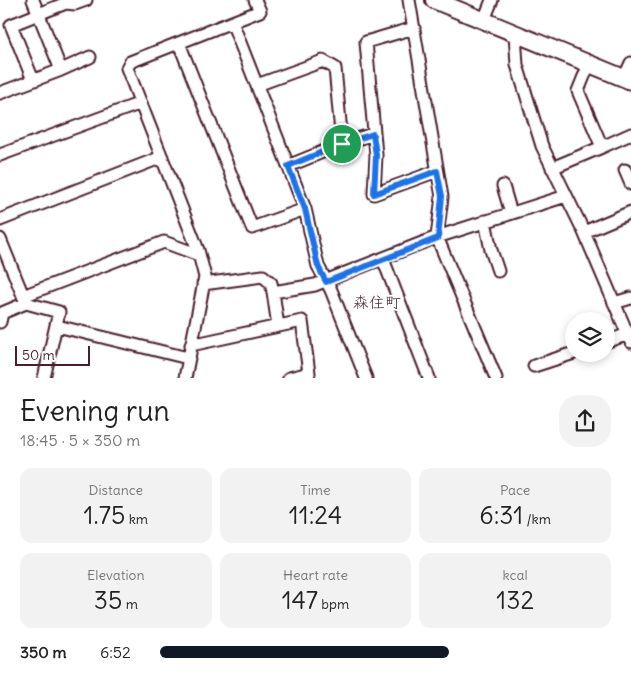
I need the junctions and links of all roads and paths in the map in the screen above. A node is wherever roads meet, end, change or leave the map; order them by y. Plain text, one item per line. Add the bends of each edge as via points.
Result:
1 (33, 0) edge
2 (86, 0) edge
3 (255, 0) edge
4 (409, 0) edge
5 (434, 0) edge
6 (492, 0) edge
7 (39, 14) junction
8 (484, 20) junction
9 (232, 22) junction
10 (5, 27) edge
11 (414, 28) junction
12 (515, 34) junction
13 (179, 43) junction
14 (90, 57) dead end
15 (589, 64) junction
16 (60, 70) junction
17 (629, 74) edge
18 (33, 80) junction
19 (257, 85) junction
20 (0, 93) edge
21 (140, 103) junction
22 (373, 134) junction
23 (631, 134) edge
24 (342, 144) junction
25 (602, 147) junction
26 (0, 155) edge
27 (162, 157) junction
28 (288, 166) junction
29 (552, 168) junction
30 (625, 170) dead end
31 (437, 171) junction
32 (631, 184) edge
33 (503, 186) dead end
34 (566, 196) junction
35 (305, 209) junction
36 (631, 212) edge
37 (512, 213) junction
38 (0, 220) edge
39 (485, 221) junction
40 (584, 232) junction
41 (438, 238) junction
42 (0, 239) edge
43 (199, 255) junction
44 (383, 259) junction
45 (5, 265) edge
46 (498, 271) dead end
47 (326, 282) junction
48 (204, 284) junction
49 (273, 292) junction
50 (631, 298) edge
51 (25, 299) junction
52 (614, 303) junction
53 (0, 322) edge
54 (57, 326) junction
55 (278, 326) junction
56 (630, 338) edge
57 (615, 340) edge
58 (191, 345) junction
59 (565, 356) edge
60 (188, 358) junction
61 (534, 366) dead end
62 (44, 378) edge
63 (185, 378) edge
64 (289, 378) edge
65 (366, 378) edge
66 (429, 378) edge
67 (496, 378) edge

1 - 7 street
2 - 7 street via 66,3
3 - 9 street via 260,11
4 - 11 street
5 - 8 street
6 - 8 street
7 - 10 street
7 - 16 street
8 - 12 street
9 - 13 street
9 - 19 street
10 - 18 street
11 - 22 street via 366,42
11 - 31 street
12 - 15 street
12 - 29 street via 517,65
13 - 21 street via 130,62 127,68
13 - 35 street via 252,228
14 - 16 street
15 - 17 street
15 - 25 street via 578,91
16 - 18 street
18 - 20 street
19 - 24 street via 324,61 335,68
19 - 28 street
21 - 26 street
21 - 27 street
22 - 24 street
22 - 31 street via 376,155 374,194
23 - 25 street
24 - 28 street
25 - 29 street
27 - 38 street
27 - 43 street
28 - 35 street
29 - 34 street
30 - 32 street
31 - 41 street via 442,196
33 - 37 street
34 - 37 street
34 - 40 street
35 - 47 street via 318,266
36 - 40 street
37 - 39 street
39 - 41 street
39 - 46 street
40 - 52 street
41 - 44 street
41 - 67 street
42 - 45 street
43 - 48 street
43 - 51 street via 164,242
44 - 47 street
44 - 66 street
45 - 51 street
47 - 49 street
47 - 65 street
48 - 49 street via 263,276 271,283
48 - 58 street
49 - 55 street
50 - 52 street
51 - 53 street via 2,313
51 - 54 street via 59,312
52 - 56 street
54 - 60 street
54 - 62 street
55 - 58 street
55 - 64 street via 302,321 309,373
56 - 57 street
58 - 60 street
59 - 61 street
60 - 63 street

